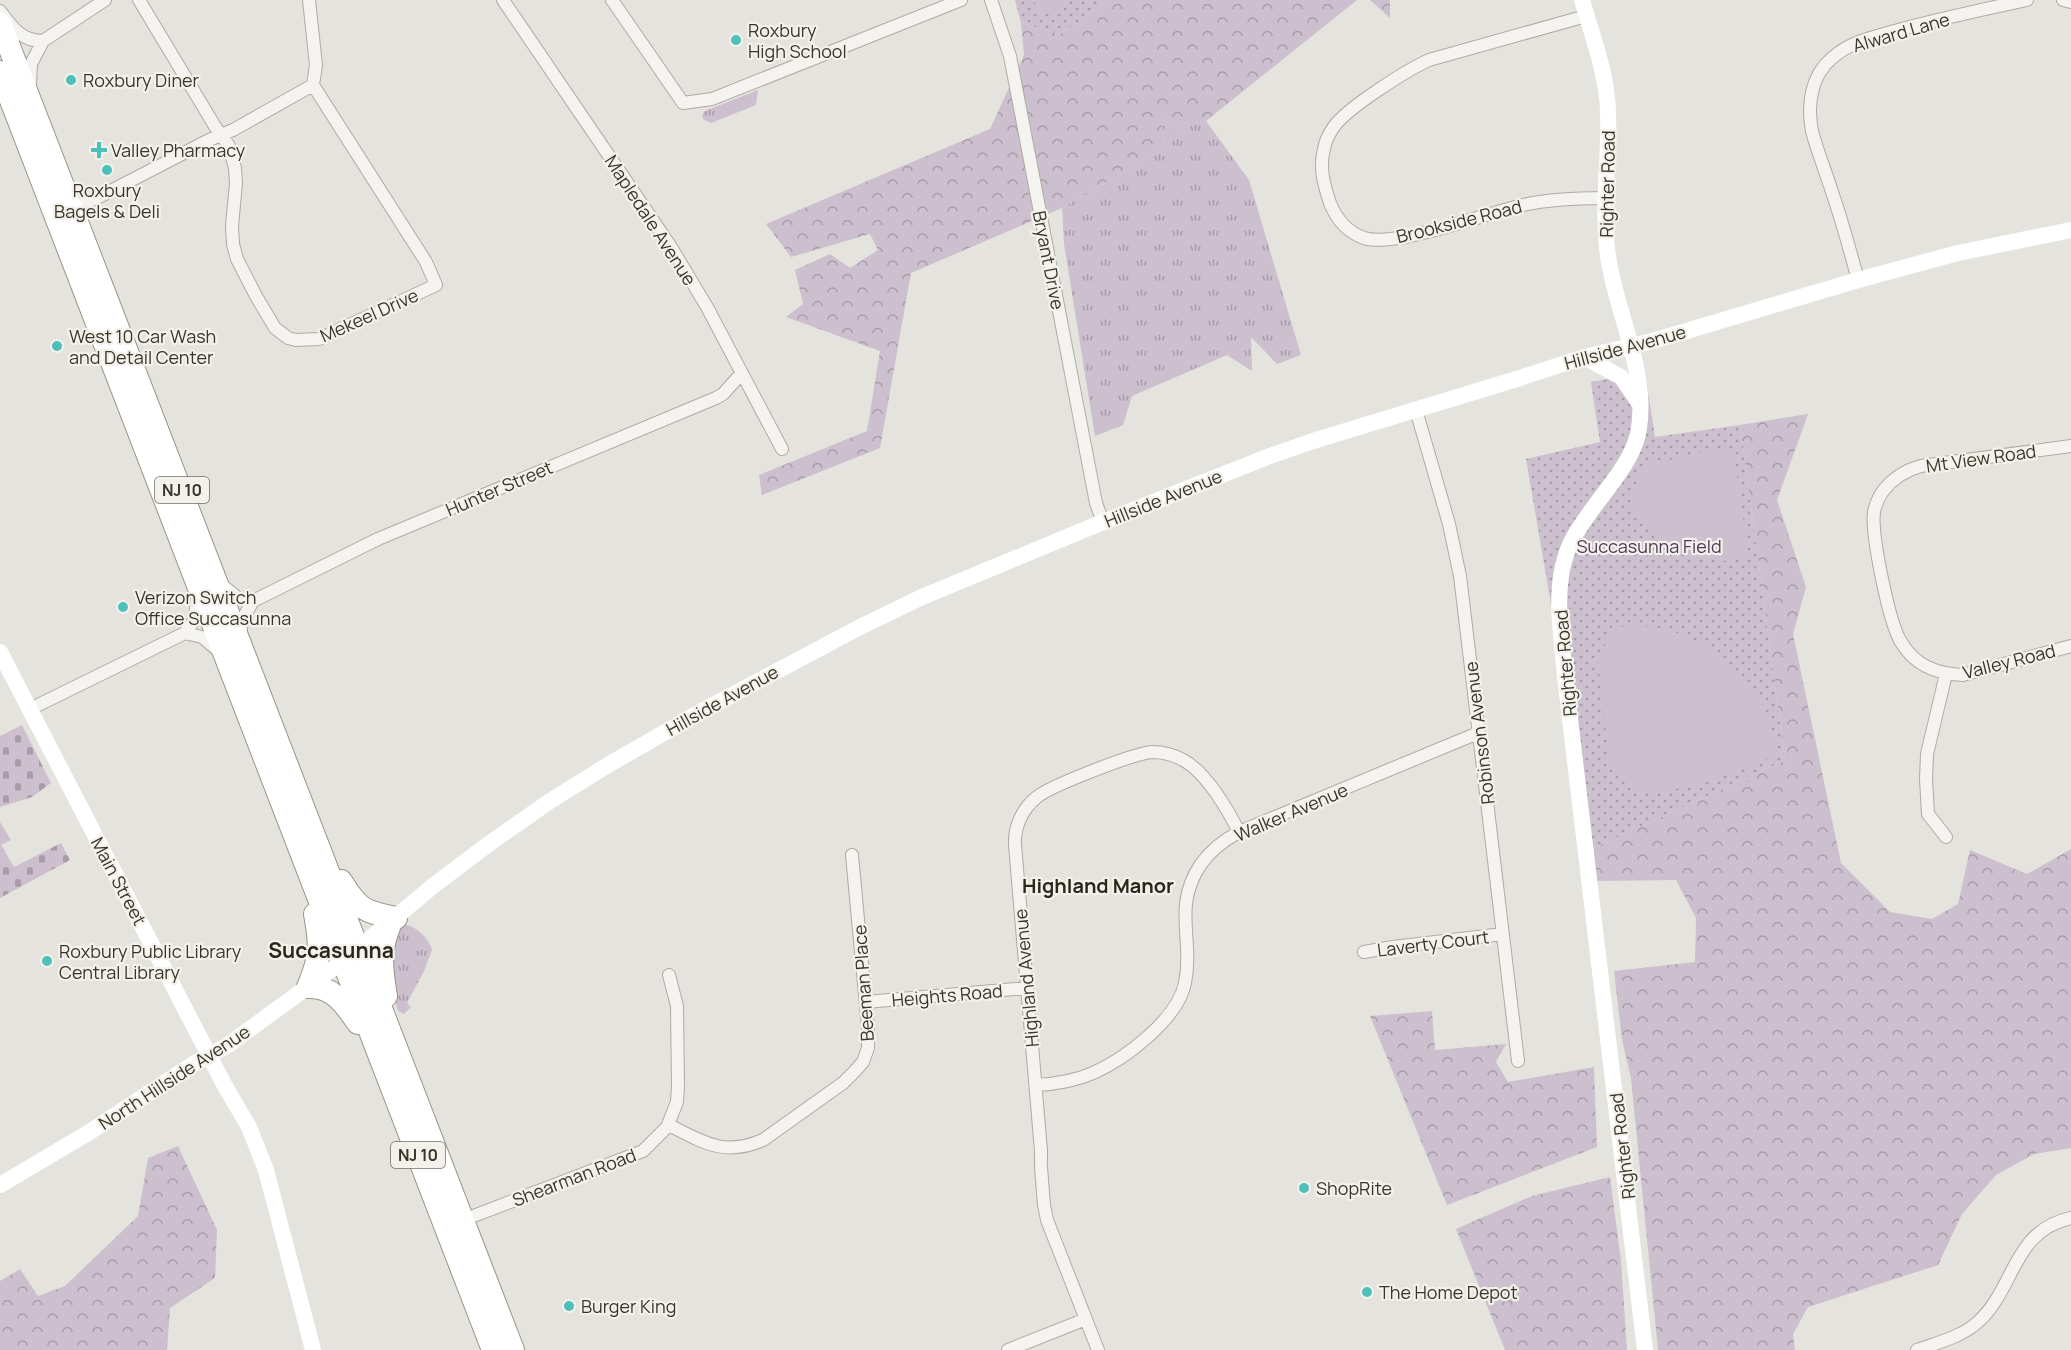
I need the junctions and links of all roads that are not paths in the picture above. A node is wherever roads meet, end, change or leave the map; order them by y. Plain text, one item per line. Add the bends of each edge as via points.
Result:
1 (105, 0) edge
2 (139, 0) edge
3 (309, 0) edge
4 (503, 0) edge
5 (612, 0) edge
6 (961, 0) edge
7 (990, 0) edge
8 (2027, 0) edge
9 (2063, 0) edge
10 (2071, 2) edge
11 (1584, 8) edge
12 (0, 11) edge
13 (0, 23) edge
14 (43, 41) junction
15 (0, 72) edge
16 (313, 85) junction
17 (0, 95) edge
18 (25, 110) junction
19 (222, 135) junction
20 (1604, 198) junction
21 (73, 208) junction
22 (2071, 230) edge
23 (1858, 280) junction
24 (1630, 345) junction
25 (1584, 357) junction
26 (741, 374) junction
27 (1639, 404) junction
28 (1416, 410) junction
29 (2071, 446) edge
30 (782, 449) dead end
31 (1103, 522) junction
32 (206, 580) junction
33 (253, 601) junction
34 (184, 633) junction
35 (240, 642) junction
36 (2071, 646) edge
37 (0, 652) edge
38 (227, 662) junction
39 (1946, 674) junction
40 (30, 709) junction
41 (1478, 733) junction
42 (1239, 832) junction
43 (1947, 837) dead end
44 (319, 846) junction
45 (852, 855) dead end
46 (308, 868) junction
47 (394, 920) junction
48 (1503, 934) junction
49 (1364, 952) dead end
50 (350, 955) junction
51 (669, 975) dead end
52 (308, 987) junction
53 (1027, 988) junction
54 (866, 1002) junction
55 (388, 1028) junction
56 (376, 1048) junction
57 (209, 1055) junction
58 (1518, 1061) dead end
59 (1036, 1084) junction
60 (669, 1125) junction
61 (0, 1185) edge
62 (2071, 1218) edge
63 (463, 1220) junction
64 (1086, 1319) junction
65 (313, 1350) edge
66 (493, 1350) edge
67 (513, 1350) edge
68 (1008, 1350) edge
69 (1098, 1350) edge
70 (1645, 1350) edge
71 (1917, 1350) edge

1 - 14 street
2 - 19 street
3 - 16 street via 316,65
4 - 26 street, Mapledale Avenue via 671,247
5 - 6 street via 683,103 712,99
7 - 31 street, Bryant Drive via 1010,56 1096,503
8 - 23 street, Alward Lane via 1871,38 1849,46 1830,59 1818,74 1810,107 1812,130
9 - 10 street
11 - 20 main road, Righter Road via 1608,109
11 - 20 street, Brookside Road via 1412,68 1349,112 1333,128 1321,165 1333,210 1345,227 1363,238 1411,236 1561,198
12 - 14 street via 22,36
13 - 18 highway, NJ 10
14 - 18 street via 29,72
15 - 18 highway, NJ 10
16 - 19 street
16 - 19 street, Mekeel Drive via 426,262 436,285 319,339 296,340 281,334 237,259 232,226 235,168
17 - 18 highway
18 - 21 highway, NJ 10
18 - 32 highway, NJ 10
19 - 21 street
20 - 24 main road, Righter Road via 1608,257
21 - 32 highway, NJ 10
22 - 23 main road, Hillside Avenue via 1958,253
23 - 24 main road, Hillside Avenue
24 - 25 main road, Hillside Avenue
24 - 27 main road, Righter Road
25 - 27 main road via 1621,377
25 - 28 main road, Hillside Avenue
26 - 30 street, Mapledale Avenue
26 - 33 street, Hunter Street via 716,398 378,539
27 - 70 main road, Righter Road via 1638,433 1630,453 1566,554 1559,601
28 - 31 main road, Hillside Avenue via 1270,456
28 - 41 street, Robinson Avenue via 1460,576
29 - 39 street, Mt View Road via 1921,466 1904,471 1883,491 1874,510 1874,531 1890,619 1901,643 1932,670
31 - 47 main road, Hillside Avenue via 858,627 702,711 542,807
32 - 33 street via 234,596
32 - 34 street via 197,614
32 - 35 highway, NJ 10
32 - 38 highway, NJ 10
33 - 35 street via 242,620
34 - 38 street via 202,637
34 - 40 street
35 - 44 highway, NJ 10
36 - 39 street, Valley Road via 1963,675
37 - 40 main road, Main Street
38 - 46 highway, NJ 10
39 - 43 street via 1927,754 1926,779 1928,814
40 - 57 main road, Main Street
41 - 42 street, Walker Avenue
41 - 48 street, Robinson Avenue
42 - 53 street, Highland Avenue via 1203,777 1185,761 1162,753 1136,756 1038,796 1022,815 1015,836
42 - 59 street, Walker Avenue via 1207,856 1189,885 1185,907 1188,966 1184,986 1170,1014 1120,1058 1093,1073 1058,1084
44 - 47 highway via 359,905
44 - 50 highway, NJ 10
45 - 54 street, Beeman Place
46 - 50 highway, NJ 10
46 - 52 highway via 320,947 319,962
47 - 50 main road, Hillside Avenue
47 - 55 highway via 381,959
48 - 49 street, Laverty Court
48 - 58 street, Robinson Avenue
50 - 52 main road, North Hillside Avenue
50 - 55 highway, NJ 10
50 - 56 highway, NJ 10
51 - 60 street, Shearman Road via 677,1006 678,1086
52 - 56 highway via 322,988 339,998
52 - 57 main road, North Hillside Avenue
53 - 54 street, Heights Road
53 - 59 street, Highland Avenue
54 - 60 street, Beeman Place via 868,1048 863,1062 843,1083 763,1140 749,1146 716,1147
55 - 63 highway, NJ 10
56 - 66 highway, NJ 10
57 - 61 main road, North Hillside Avenue
57 - 65 main road, Main Street via 257,1144
59 - 64 street, Highland Avenue via 1047,1220
60 - 63 street, Shearman Road via 643,1151
62 - 71 street via 2042,1231 2029,1243 1991,1308 1978,1321 1962,1334
63 - 67 highway, NJ 10
64 - 68 street
64 - 69 street, Highland Avenue

